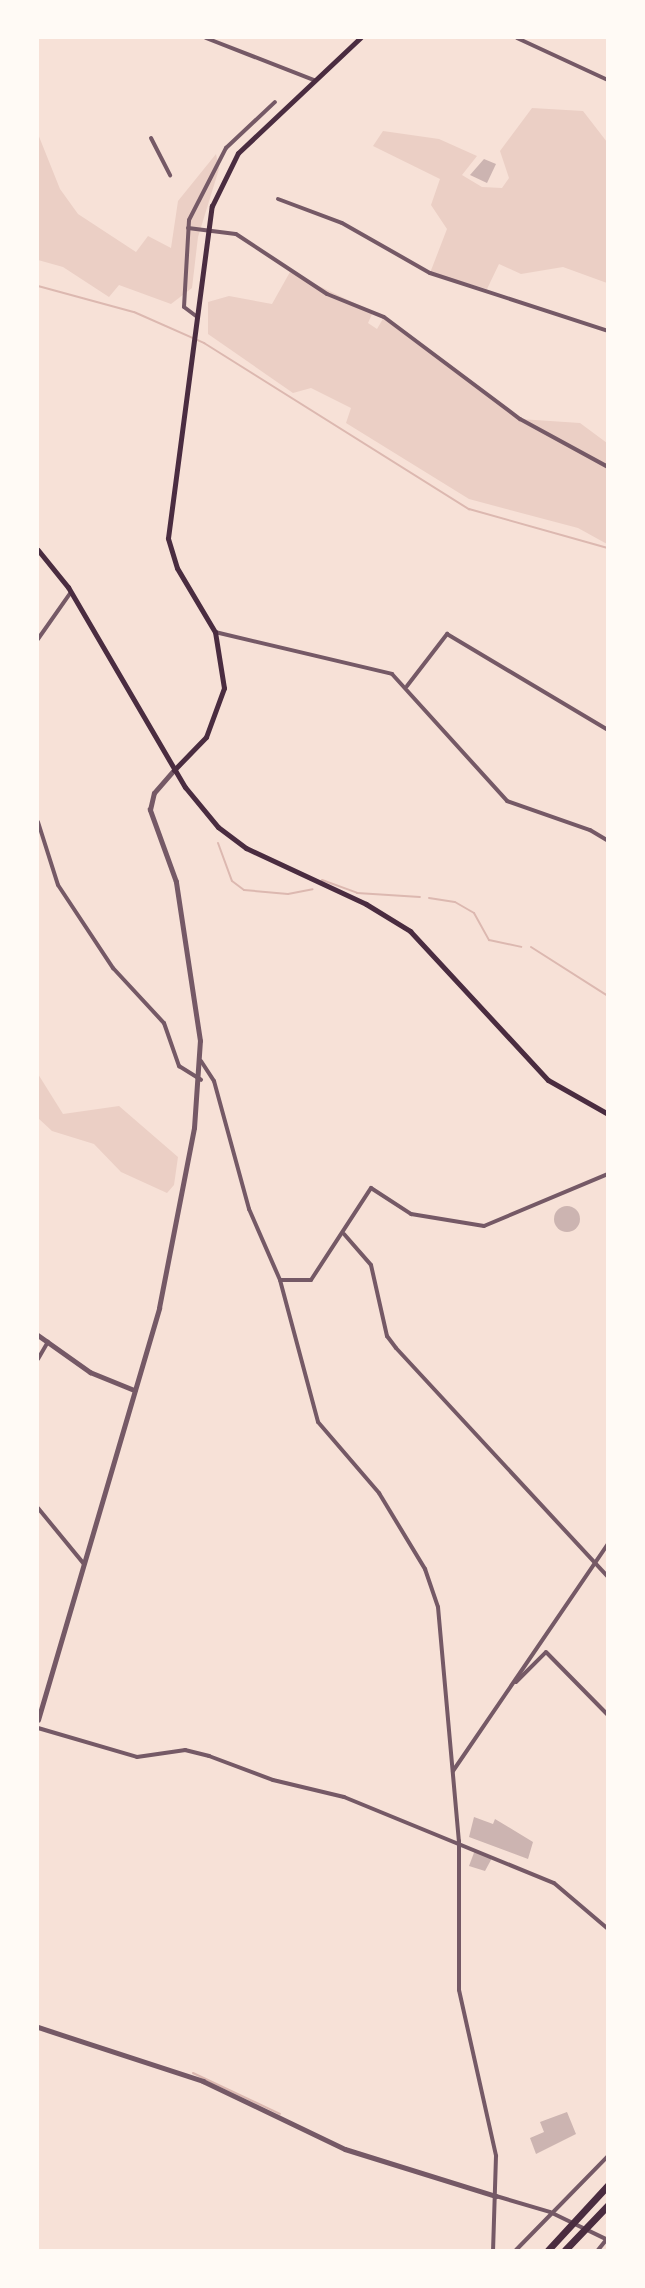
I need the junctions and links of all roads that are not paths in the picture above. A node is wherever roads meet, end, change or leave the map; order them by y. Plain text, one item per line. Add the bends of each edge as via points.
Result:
1 (206, 38) edge
2 (360, 38) edge
3 (517, 38) edge
4 (314, 80) junction
5 (608, 80) edge
6 (275, 102) dead end
7 (151, 138) dead end
8 (170, 175) dead end
9 (278, 199) dead end
10 (188, 228) junction
11 (196, 316) junction
12 (608, 331) edge
13 (608, 467) edge
14 (38, 550) edge
15 (70, 592) junction
16 (215, 632) junction
17 (38, 639) edge
18 (407, 686) junction
19 (608, 730) edge
20 (174, 770) junction
21 (38, 822) edge
22 (607, 838) edge
23 (201, 1061) junction
24 (201, 1080) junction
25 (608, 1114) edge
26 (608, 1174) edge
27 (344, 1234) junction
28 (280, 1280) junction
29 (38, 1335) edge
30 (48, 1342) junction
31 (38, 1359) edge
32 (134, 1390) junction
33 (38, 1508) edge
34 (608, 1544) edge
35 (596, 1563) junction
36 (85, 1564) junction
37 (608, 1577) edge
38 (515, 1682) junction
39 (608, 1715) edge
40 (38, 1720) edge
41 (38, 1728) edge
42 (452, 1771) junction
43 (459, 1841) junction
44 (608, 1929) edge
45 (38, 2027) edge
46 (608, 2156) edge
47 (608, 2185) edge
48 (496, 2196) junction
49 (605, 2207) edge
50 (550, 2212) junction
51 (607, 2240) edge
52 (493, 2250) edge
53 (516, 2250) edge
54 (548, 2250) edge
55 (566, 2250) edge
56 (598, 2250) edge

1 - 4 street
2 - 4 main road
3 - 5 street
4 - 11 main road via 238,153 219,185
6 - 10 street via 226,148
7 - 8 street
9 - 12 street via 342,223 430,273
10 - 11 street via 184,307
10 - 13 street via 236,234 327,294 384,317 520,419
11 - 16 main road via 168,538 177,568
14 - 15 main road
15 - 17 street
15 - 20 main road
16 - 18 street via 392,674
16 - 20 main road via 225,674 221,704 206,737
18 - 19 street via 447,634
18 - 22 street via 498,795
20 - 23 street via 154,793 151,818 176,882
20 - 25 main road via 202,811 246,848 366,904 410,931 535,1068
21 - 24 street via 58,885 112,968 164,1023 179,1066
23 - 24 street
23 - 28 street via 214,1081 249,1209
24 - 32 street via 167,1271
26 - 27 street via 484,1226 411,1214 372,1188
27 - 28 street via 311,1280
27 - 35 street via 370,1265 387,1336 396,1348
28 - 42 street via 318,1422 380,1493 431,1582 441,1623
29 - 30 street
30 - 31 street
30 - 32 street via 90,1372
32 - 36 street
33 - 36 street
34 - 35 street
35 - 37 street
35 - 38 street
36 - 40 street
38 - 39 street via 522,1681 546,1652
38 - 42 street
41 - 43 street via 136,1757 185,1750 209,1755 273,1780 344,1797
42 - 43 street
43 - 44 street via 554,1883
43 - 48 street via 459,1990 496,2156
45 - 48 street via 203,2081 345,2149
46 - 50 street
47 - 54 highway
48 - 50 street
48 - 52 street
49 - 55 highway
50 - 51 street
50 - 53 street
51 - 56 street

